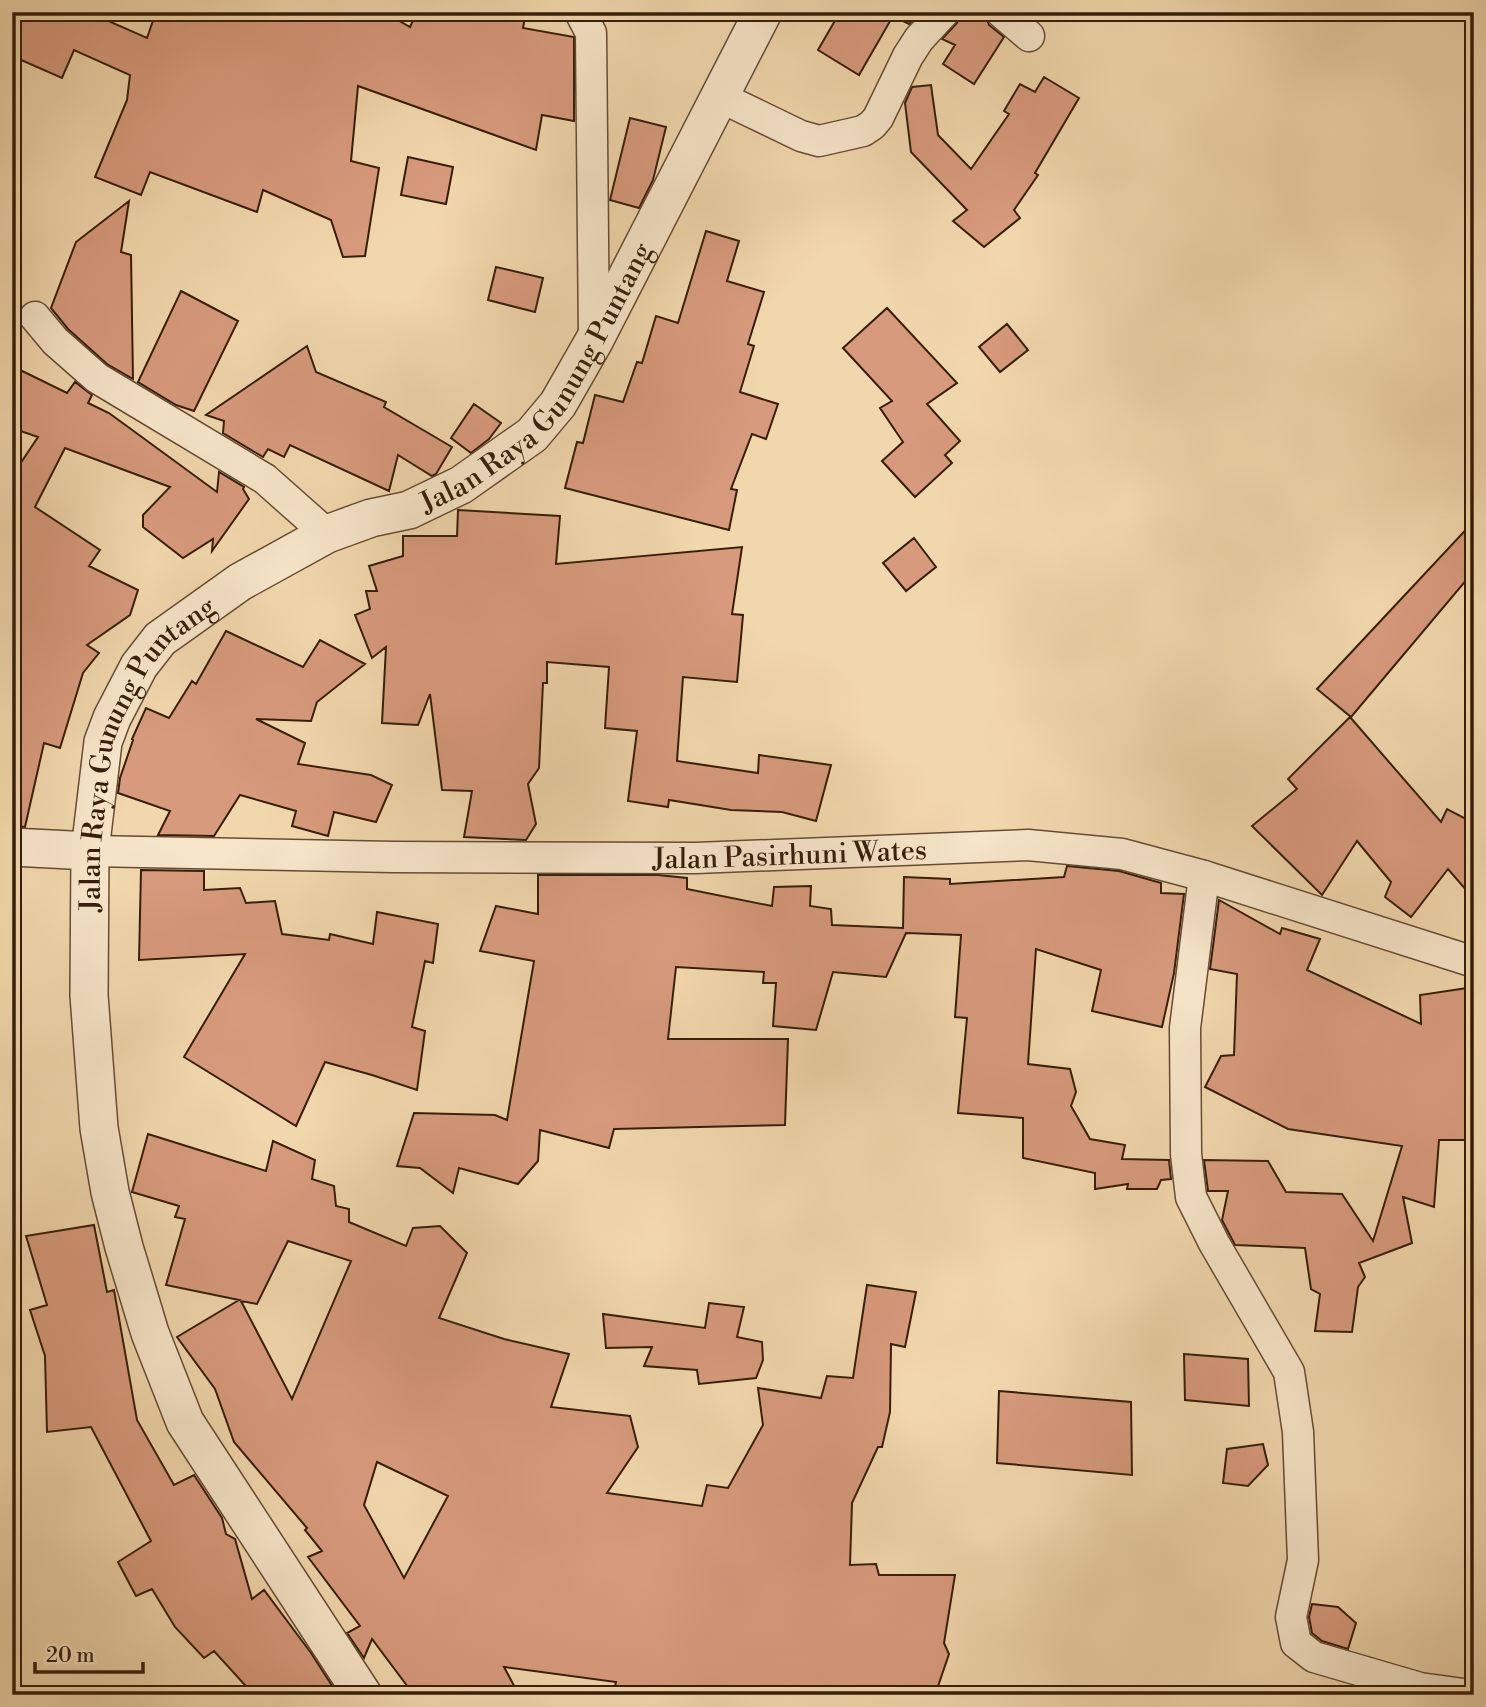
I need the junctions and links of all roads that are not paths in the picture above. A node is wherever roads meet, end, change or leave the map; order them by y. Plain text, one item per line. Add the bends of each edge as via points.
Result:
1 (580, 12) edge
2 (763, 12) edge
3 (944, 12) edge
4 (1001, 12) edge
5 (1029, 36) dead end
6 (720, 97) junction
7 (35, 317) dead end
8 (594, 341) junction
9 (327, 534) junction
10 (12, 847) edge
11 (90, 851) junction
12 (1204, 876) junction
13 (1474, 962) edge
14 (363, 1695) edge
15 (1471, 1695) edge

1 - 8 street via 591,33
2 - 6 street, Jalan Raya Gunung Puntang
3 - 6 street via 919,39 878,118 863,131 819,141
4 - 5 street
6 - 8 street, Jalan Raya Gunung Puntang
7 - 9 street via 97,378 265,478
8 - 9 street, Jalan Raya Gunung Puntang via 558,404 533,435 504,456 461,485 409,510
9 - 11 street, Jalan Raya Gunung Puntang via 240,582 160,639 139,666 103,742
10 - 11 street
11 - 12 street, Jalan Pasirhuni Wates via 696,858 1028,845 1122,854
11 - 14 street, Jalan Raya Gunung Puntang via 89,995 99,1128 110,1192 150,1333 185,1422
12 - 13 street, Jalan Pasirhuni Wates
12 - 15 street via 1185,1027 1191,1197 1289,1372 1298,1432 1303,1560 1291,1617 1296,1643 1314,1657 1420,1688

